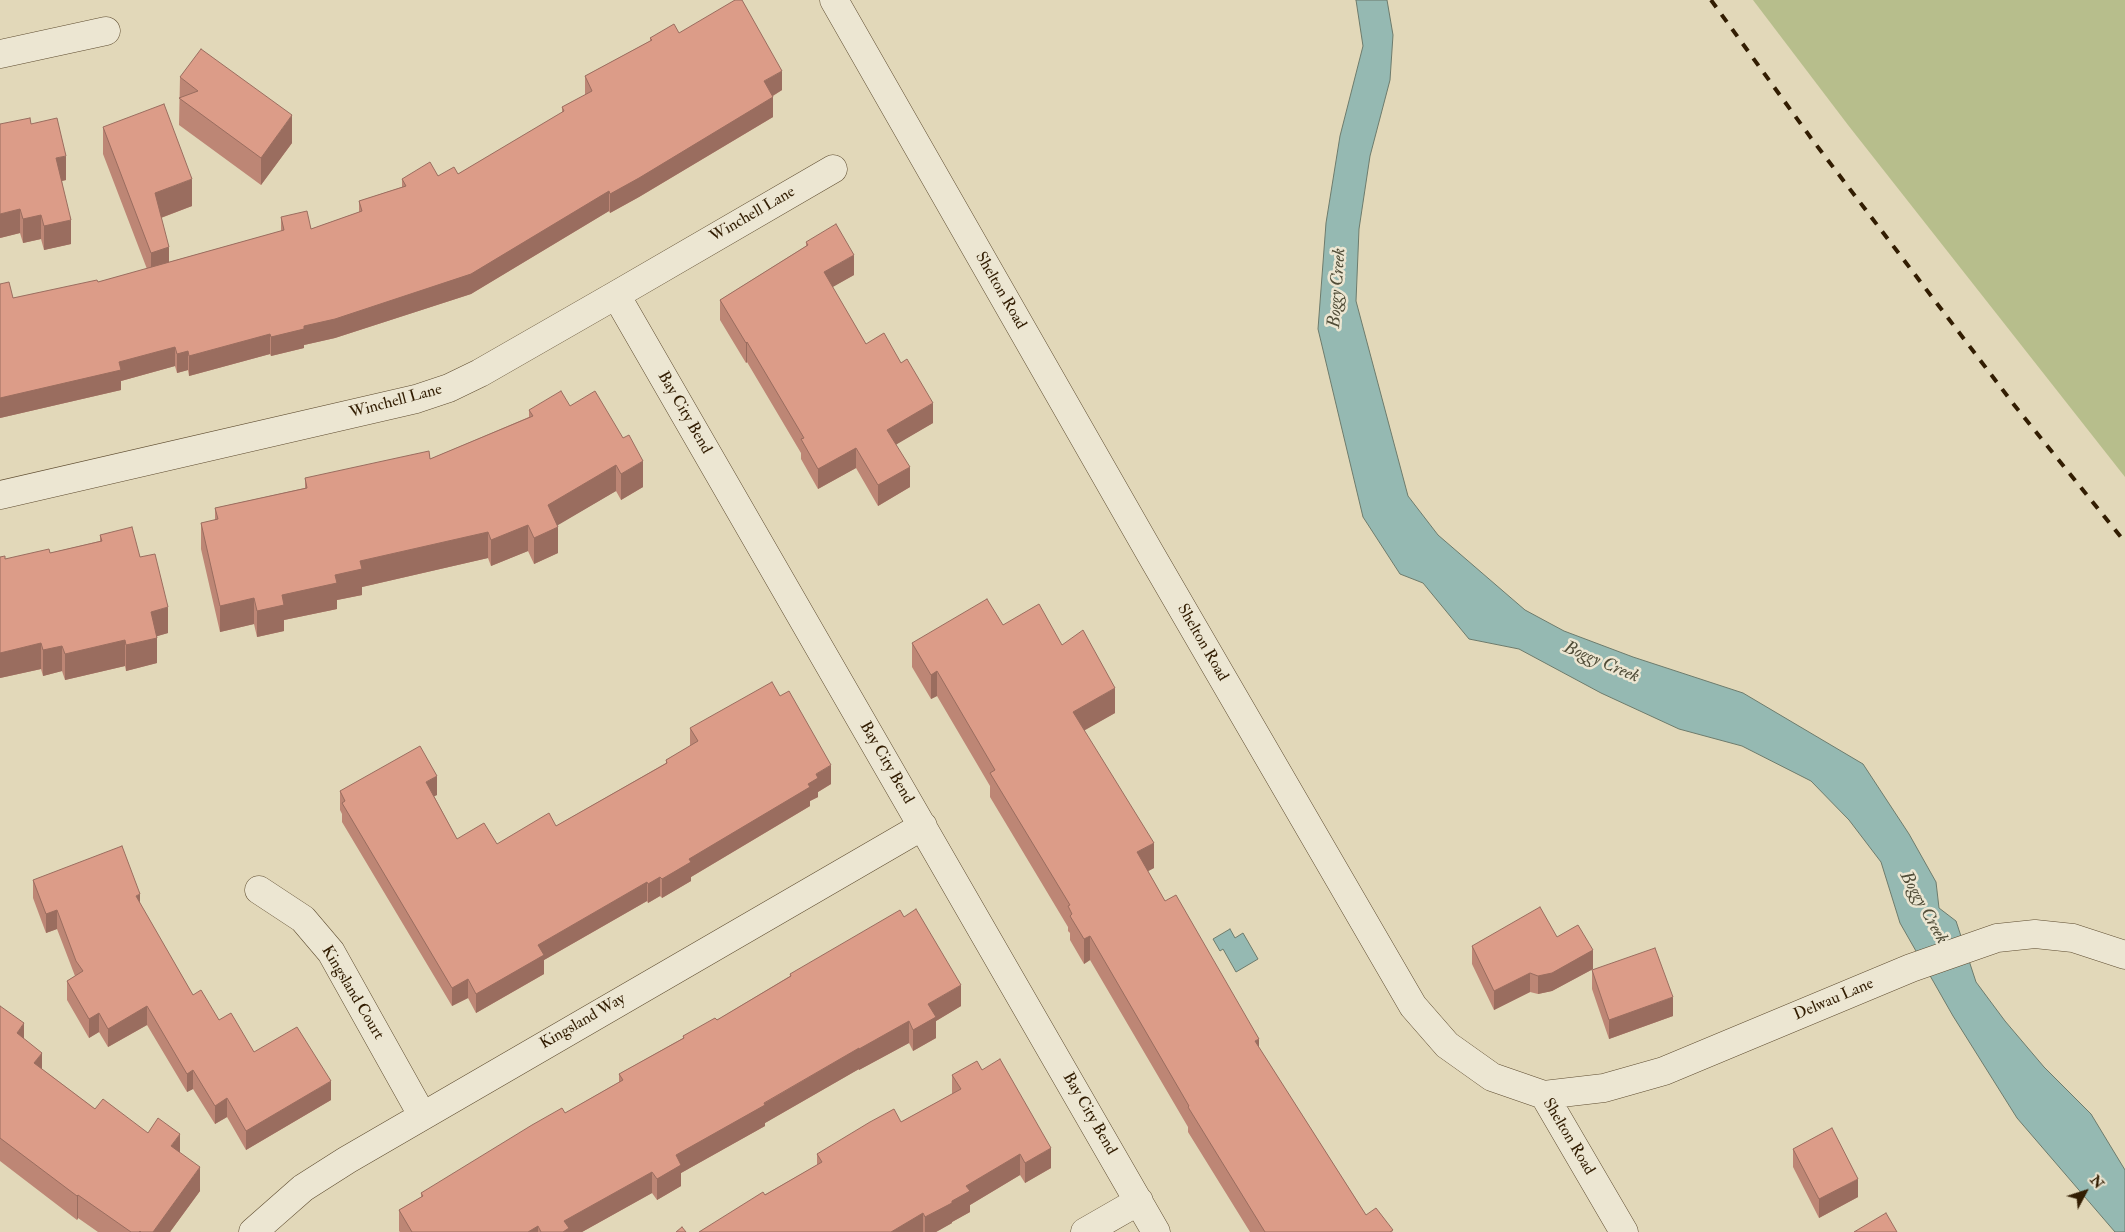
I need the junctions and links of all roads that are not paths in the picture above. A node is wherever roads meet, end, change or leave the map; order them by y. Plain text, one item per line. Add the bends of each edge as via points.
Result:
1 (834, 0) edge
2 (106, 31) dead end
3 (0, 54) edge
4 (833, 169) dead end
5 (616, 295) junction
6 (0, 495) edge
7 (923, 826) junction
8 (259, 890) dead end
9 (2125, 955) edge
10 (1544, 1095) junction
11 (422, 1115) junction
12 (1139, 1201) junction
13 (253, 1232) edge
14 (1085, 1232) edge
15 (1156, 1232) edge
16 (1624, 1232) edge

1 - 10 street, Shelton Road via 1413,1006 1448,1045 1492,1076
2 - 3 street
4 - 5 street, Winchell Lane
5 - 6 street, Winchell Lane via 450,388 416,399
5 - 7 street, Bay City Bend
7 - 11 street, Kingsland Way
7 - 12 street, Bay City Bend
8 - 11 street, Kingsland Court via 303,919 331,952
9 - 10 street, Delwau Lane via 2074,938 2035,934 1997,938 1910,968 1664,1071 1604,1088
10 - 16 street, Shelton Road
11 - 13 street, Kingsland Way via 303,1188
12 - 14 street
12 - 15 street, Bay City Bend

